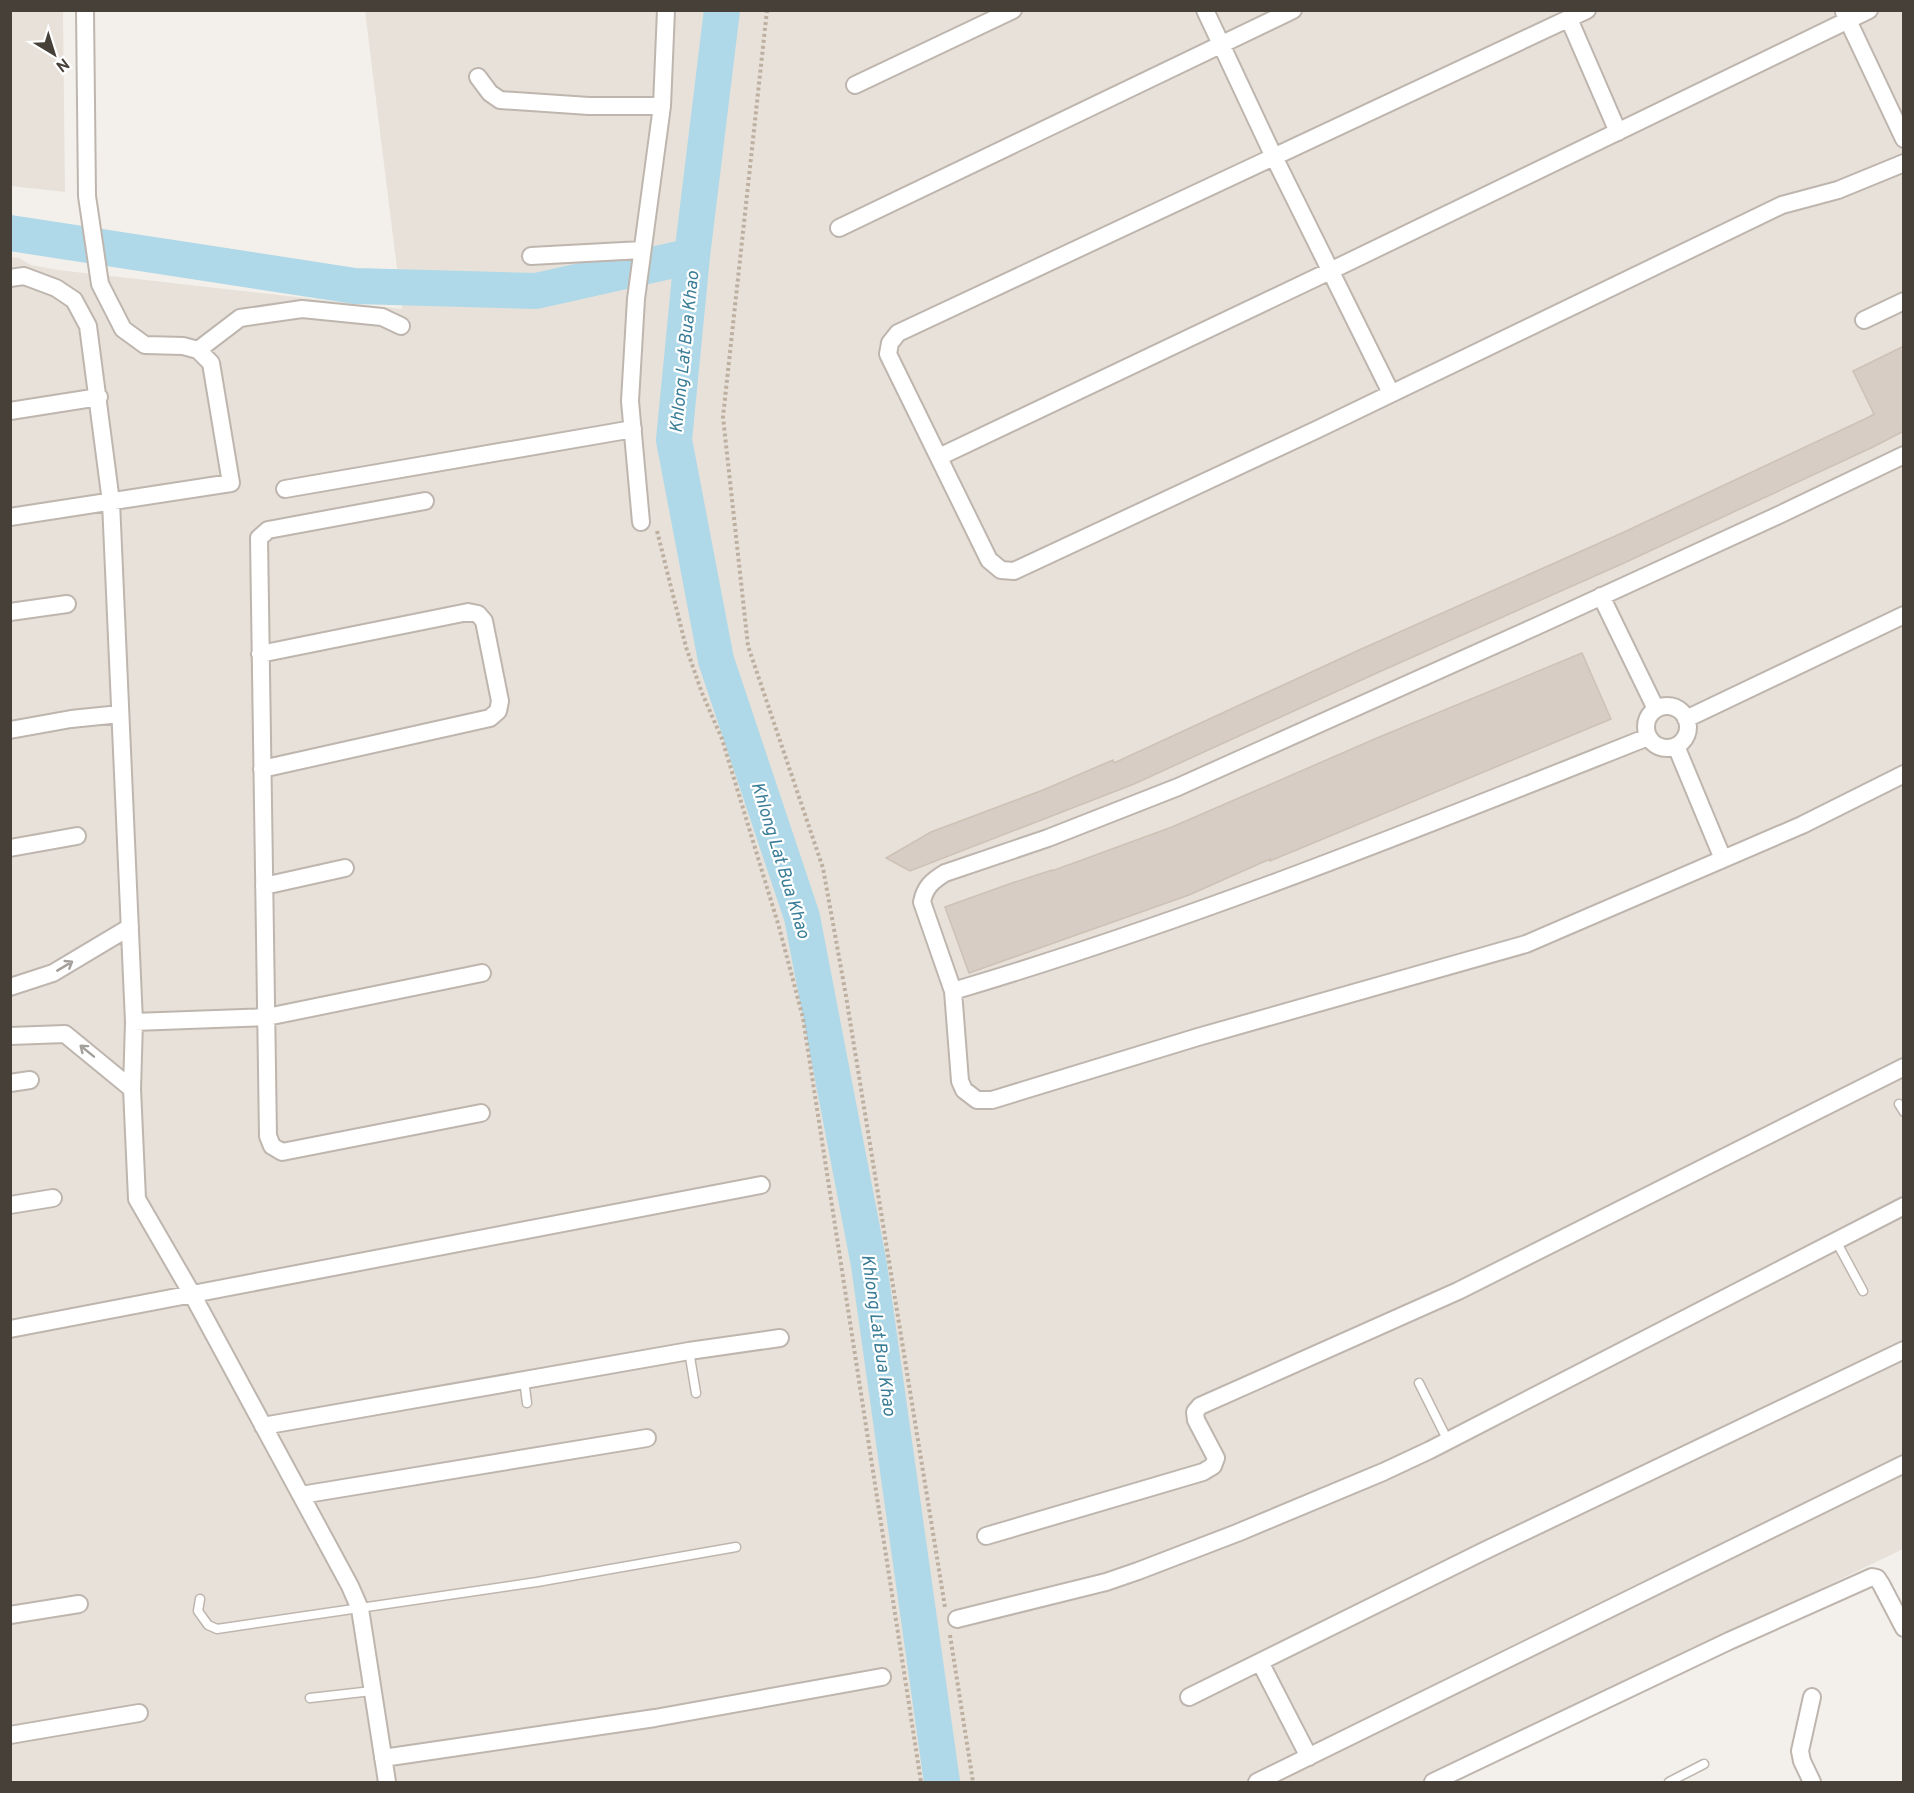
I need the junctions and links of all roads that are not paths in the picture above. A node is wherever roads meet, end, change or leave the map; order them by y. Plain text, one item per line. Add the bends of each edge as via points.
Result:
1 (86, 10) edge
2 (666, 10) edge
3 (1012, 10) edge
4 (1205, 10) edge
5 (1293, 10) edge
6 (1587, 10) edge
7 (1869, 10) edge
8 (1846, 16) edge
9 (1569, 19) junction
10 (1221, 45) junction
11 (478, 77) dead end
12 (855, 85) dead end
13 (662, 106) junction
14 (1618, 132) junction
15 (1904, 139) edge
16 (1274, 157) junction
17 (1904, 163) edge
18 (839, 228) dead end
19 (643, 244) junction
20 (531, 256) dead end
21 (1330, 271) junction
22 (10, 278) edge
23 (1904, 301) edge
24 (1864, 320) dead end
25 (401, 326) dead end
26 (198, 350) junction
27 (1391, 393) junction
28 (99, 397) junction
29 (10, 411) edge
30 (633, 429) junction
31 (1904, 455) edge
32 (939, 457) junction
33 (285, 489) dead end
34 (426, 501) dead end
35 (111, 502) junction
36 (10, 517) edge
37 (648, 522) road end
38 (1601, 596) junction
39 (67, 604) dead end
40 (10, 612) edge
41 (1904, 615) edge
42 (260, 654) junction
43 (1656, 709) junction
44 (120, 714) junction
45 (1686, 719) junction
46 (10, 729) edge
47 (1648, 737) junction
48 (1676, 746) junction
49 (262, 769) junction
50 (1904, 774) edge
51 (77, 836) dead end
52 (10, 848) edge
53 (1723, 859) junction
54 (345, 868) dead end
55 (264, 886) junction
56 (130, 927) junction
57 (482, 973) dead end
58 (10, 987) edge
59 (953, 991) junction
60 (267, 1017) junction
61 (134, 1022) junction
62 (10, 1036) edge
63 (1904, 1067) edge
64 (30, 1080) dead end
65 (10, 1083) edge
66 (132, 1089) junction
67 (481, 1113) dead end
68 (761, 1185) dead end
69 (53, 1198) dead end
70 (10, 1205) edge
71 (1904, 1206) edge
72 (1836, 1241) junction
73 (1863, 1291) dead end
74 (192, 1294) junction
75 (10, 1329) edge
76 (780, 1338) dead end
77 (1904, 1350) edge
78 (689, 1351) junction
79 (524, 1380) junction
80 (1419, 1383) dead end
81 (696, 1393) dead end
82 (527, 1403) dead end
83 (263, 1426) junction
84 (647, 1438) dead end
85 (1448, 1441) junction
86 (1904, 1464) edge
87 (301, 1495) junction
88 (986, 1536) dead end
89 (736, 1547) dead end
90 (200, 1599) dead end
91 (79, 1604) dead end
92 (360, 1609) junction
93 (10, 1615) edge
94 (951, 1621) road end
95 (1904, 1628) edge
96 (1260, 1662) junction
97 (882, 1677) dead end
98 (372, 1691) junction
99 (1189, 1697) dead end
100 (1812, 1697) dead end
101 (310, 1698) dead end
102 (139, 1713) dead end
103 (10, 1735) edge
104 (1309, 1756) junction
105 (384, 1758) junction
106 (1704, 1764) dead end
107 (387, 1782) edge
108 (1257, 1782) edge
109 (1434, 1782) edge
110 (1669, 1782) edge
111 (1812, 1782) edge

1 - 26 street via 87,196 100,284 123,329 144,345
2 - 13 street
3 - 12 street
4 - 10 street
5 - 10 street
6 - 9 street
7 - 8 street
8 - 14 street
8 - 15 street
9 - 14 street
9 - 16 street
10 - 16 street
10 - 18 street
11 - 13 street via 500,100
13 - 19 street
14 - 21 street
16 - 21 street
16 - 32 street via 898,333 888,354
17 - 27 street via 1838,190 1782,205
19 - 20 street
19 - 30 street via 630,401
21 - 27 street
21 - 32 street
22 - 28 street via 24,276 56,288 74,300 88,326
23 - 24 street
25 - 26 street via 382,317 302,309 240,318
26 - 35 street via 211,363 231,483
27 - 32 street via 1014,571 1001,570 989,560
28 - 29 street
28 - 35 street
30 - 33 street
30 - 37 street
31 - 38 street
34 - 42 street via 268,530 259,538
35 - 36 street
35 - 44 street
38 - 43 street
38 - 59 street via 1178,787 945,873 932,881 922,902
39 - 40 street
41 - 45 street
42 - 49 street
42 - 49 street via 468,612 478,614 484,621 500,701 498,711 490,718
43 - 45 street via 1670,706
43 - 47 street via 1648,718
44 - 46 street
44 - 56 street
45 - 48 street via 1686,734
47 - 48 street via 1660,747
47 - 59 street via 1199,912
48 - 53 street
49 - 55 street
50 - 53 street
51 - 52 street
53 - 59 street via 1526,944 992,1100 977,1100 964,1090 960,1081
54 - 55 street
55 - 60 street
58 -> 56 street via 52,973
56 - 61 street
57 - 60 street
60 - 61 street
60 - 67 street via 268,1137 272,1146 282,1152
61 - 66 street
66 -> 62 street via 65,1034
63 - 88 street via 1458,1291 1200,1406 1195,1412 1196,1420 1216,1458 1213,1466 1203,1472
64 - 65 street
66 - 74 street via 137,1199
68 - 74 street
69 - 70 street
71 - 72 street
72 - 73 lane
72 - 85 street
74 - 75 street
74 - 83 street
76 - 78 street
77 - 96 street
78 - 79 street
78 - 81 lane
79 - 82 lane
79 - 83 street
80 - 85 lane
83 - 87 street
84 - 87 street
85 - 94 street via 1383,1472 1138,1571
86 - 104 street
87 - 92 street
89 - 92 lane
90 - 92 lane via 198,1611 208,1625 217,1629
91 - 93 street
92 - 98 street
95 - 109 street via 1881,1584 1872,1577
96 - 99 street
96 - 104 street
97 - 105 street via 655,1718
98 - 101 lane
98 - 105 street
100 - 111 street via 1800,1751
102 - 103 street
104 - 108 street
105 - 107 street
106 - 110 lane

